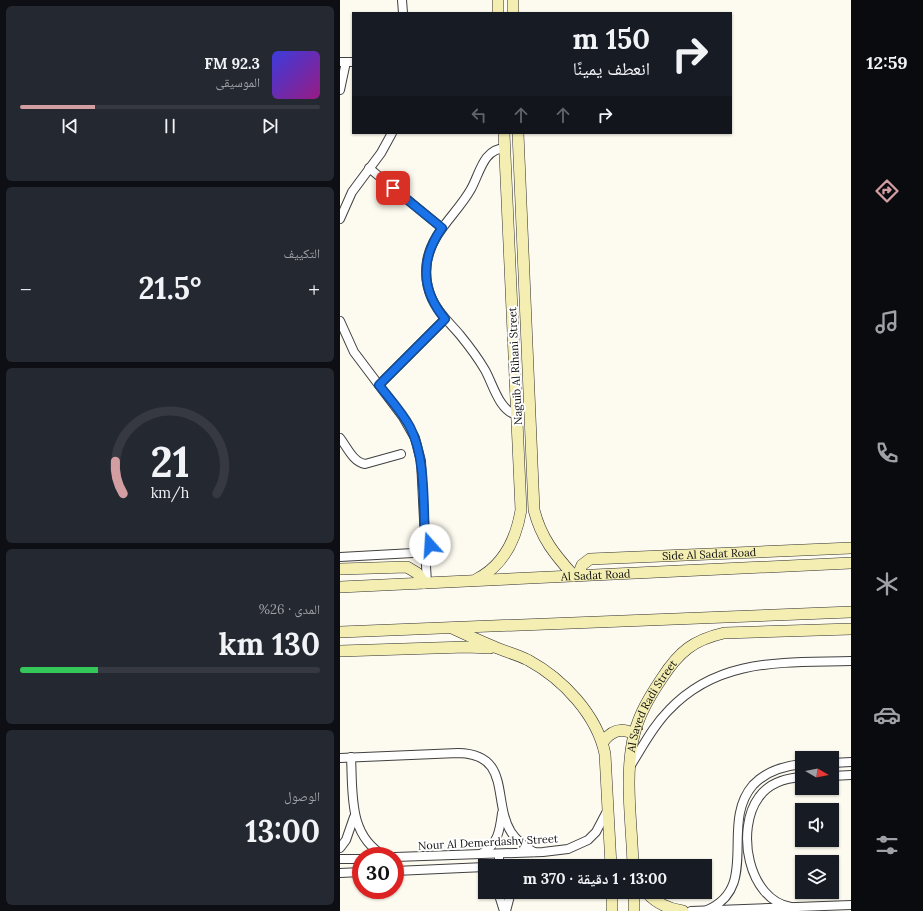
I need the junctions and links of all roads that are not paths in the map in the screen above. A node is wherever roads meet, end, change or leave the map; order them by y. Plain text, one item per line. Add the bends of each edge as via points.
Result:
1 (402, 0) edge
2 (491, 0) edge
3 (513, 0) edge
4 (498, 8) edge
5 (403, 12) edge
6 (513, 12) edge
7 (346, 62) edge
8 (340, 90) edge
9 (391, 134) edge
10 (504, 134) edge
11 (518, 134) edge
12 (505, 148) junction
13 (369, 168) junction
14 (520, 182) junction
15 (506, 183) junction
16 (340, 219) edge
17 (442, 228) junction
18 (445, 319) junction
19 (340, 321) edge
20 (379, 385) junction
21 (517, 415) junction
22 (340, 438) edge
23 (401, 454) dead end
24 (522, 510) junction
25 (534, 510) junction
26 (851, 548) edge
27 (424, 549) junction
28 (340, 557) edge
29 (851, 563) edge
30 (340, 569) edge
31 (576, 575) junction
32 (473, 581) junction
33 (425, 583) junction
34 (340, 587) edge
35 (851, 612) edge
36 (814, 614) junction
37 (449, 627) junction
38 (851, 629) edge
39 (340, 632) edge
40 (780, 632) junction
41 (499, 649) junction
42 (340, 651) edge
43 (851, 661) edge
44 (634, 734) junction
45 (603, 742) junction
46 (351, 757) junction
47 (340, 758) edge
48 (851, 762) edge
49 (839, 763) edge
50 (795, 765) edge
51 (630, 768) junction
52 (851, 775) edge
53 (839, 776) edge
54 (795, 778) edge
55 (609, 806) junction
56 (502, 810) junction
57 (354, 815) junction
58 (372, 847) edge
59 (340, 848) edge
60 (534, 852) junction
61 (543, 852) junction
62 (480, 854) junction
63 (499, 854) junction
64 (404, 858) edge
65 (340, 859) edge
66 (352, 859) edge
67 (499, 859) edge
68 (540, 859) edge
69 (611, 859) edge
70 (633, 859) edge
71 (478, 868) edge
72 (404, 871) edge
73 (352, 872) edge
74 (340, 873) edge
75 (501, 899) edge
76 (509, 899) edge
77 (634, 899) edge
78 (654, 899) edge
79 (851, 905) edge
80 (791, 907) junction
81 (707, 910) edge
82 (505, 911) edge
83 (634, 911) edge
84 (683, 911) edge
85 (692, 911) edge

1 - 5 street
2 - 4 street
3 - 6 street
7 - 8 street
9 - 13 street
10 - 12 street, Naguib Al Rihani Street
11 - 14 street, Naguib Al Rihani Street
12 - 15 street, Naguib Al Rihani Street
12 - 17 street via 498,148 487,155 471,190
13 - 16 street via 352,192
13 - 17 street
14 - 15 street
14 - 25 street, Naguib Al Rihani Street
15 - 21 street, Naguib Al Rihani Street
17 - 18 street via 430,250 426,274 432,299
18 - 20 street
18 - 21 street via 480,363 503,406
19 - 20 street via 354,352
20 - 27 street via 404,417 418,449 425,539 420,543
21 - 24 street, Naguib Al Rihani Street
22 - 23 street via 355,459 361,463
24 - 25 street
24 - 32 street, Naguib Al Rihani Street via 511,546 488,573
25 - 31 street, Naguib Al Rihani Street via 543,537 551,550
26 - 31 street, Side Al Sadat Road via 590,559 582,565
27 - 28 street via 413,553
27 - 33 street
29 - 31 street, Al Sadat Road
30 - 33 street via 407,567 417,573
31 - 32 street, Al Sadat Road
32 - 33 street, Al Sadat Road
33 - 34 street, Al Sadat Road
35 - 36 street
36 - 37 street
36 - 40 street
37 - 39 street
37 - 41 street
38 - 40 street
40 - 44 street, Al Sayed Radi Street via 724,633 694,643 671,664 652,692
41 - 42 street via 466,647
41 - 45 street via 530,661 563,686 579,703
43 - 51 street via 755,665 708,680 668,710
44 - 45 street via 617,730
44 - 51 street, Al Sayed Radi Street
45 - 55 street
46 - 47 street
46 - 56 street via 458,753 475,755 494,770 499,782
46 - 57 street
48 - 49 street
50 - 81 street via 767,773 748,790 739,813 736,875 726,897 718,906
51 - 70 street, Al Sayed Radi Street
52 - 53 street
54 - 80 street via 785,779 766,789 753,806 748,831 749,856 756,880 770,899 780,905
55 - 61 street, Nour Al Demerdashy Street via 602,823 588,840 568,849
55 - 69 street
56 - 60 street via 511,832 521,844
56 - 62 street via 496,840
57 - 58 street via 362,836
57 - 59 street via 351,828
60 - 61 street, Nour Al Demerdashy Street
60 - 63 street, Nour Al Demerdashy Street
61 - 68 street
62 - 63 street, Nour Al Demerdashy Street
62 - 64 street, Nour Al Demerdashy Street
63 - 67 street
65 - 66 street
71 - 72 street
73 - 74 street
75 - 82 street
76 - 82 street
77 - 83 street
78 - 84 street via 673,910
79 - 80 street
80 - 81 street
81 - 85 street

